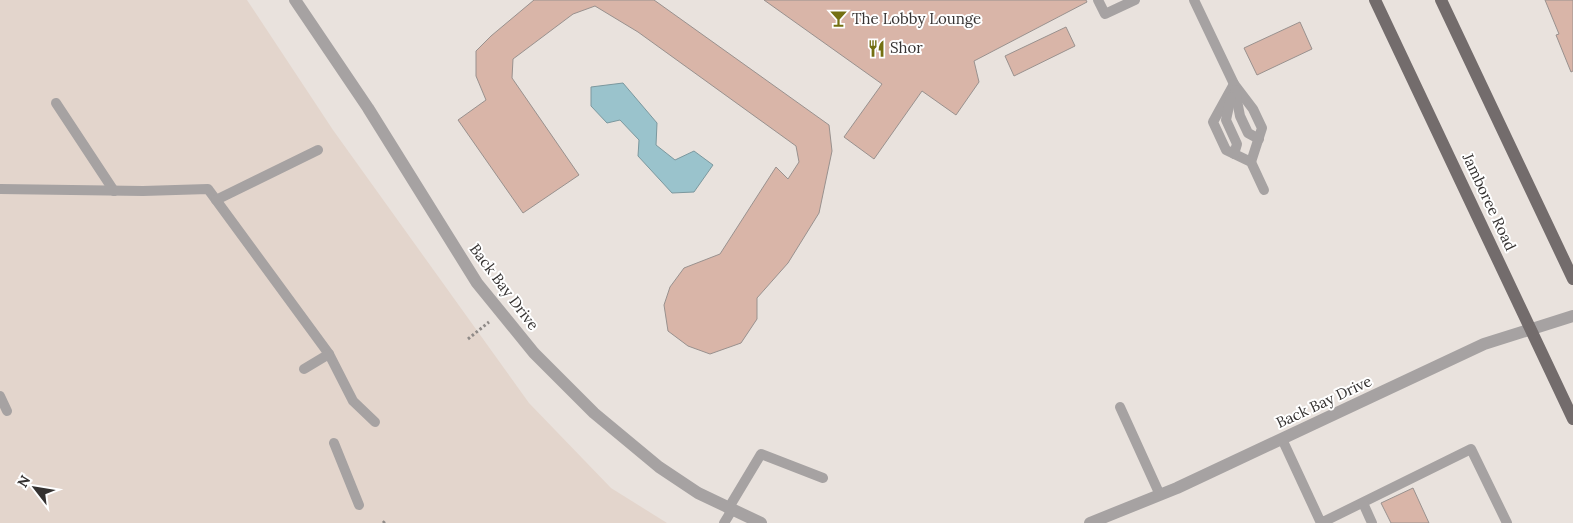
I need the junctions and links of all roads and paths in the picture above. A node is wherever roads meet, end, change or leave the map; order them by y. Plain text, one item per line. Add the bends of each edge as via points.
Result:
1 (294, 0) edge
2 (1098, 0) edge
3 (1135, 0) edge
4 (1194, 0) edge
5 (1375, 0) edge
6 (1441, 0) edge
7 (1234, 84) junction
8 (56, 103) dead end
9 (318, 150) dead end
10 (1251, 162) junction
11 (0, 189) edge
12 (1264, 190) dead end
13 (114, 191) junction
14 (216, 200) junction
15 (1573, 279) edge
16 (500, 312) junction
17 (1573, 316) edge
18 (1531, 328) junction
19 (468, 339) dead end
20 (329, 354) junction
21 (304, 370) dead end
22 (0, 396) edge
23 (1120, 407) dead end
24 (8, 410) dead end
25 (1573, 419) edge
26 (375, 422) dead end
27 (1282, 439) junction
28 (334, 443) dead end
29 (823, 478) dead end
30 (1160, 495) junction
31 (1363, 503) junction
32 (360, 505) dead end
33 (730, 509) junction
34 (724, 523) edge
35 (761, 523) edge
36 (1090, 523) edge
37 (1372, 523) edge
38 (1507, 523) edge

1 - 16 street, Back Bay Drive via 368,108 477,282
2 - 3 lane via 1105,14
4 - 7 lane
5 - 18 main road, Jamboree Road
6 - 15 main road
7 - 10 lane via 1253,109 1262,128
7 - 10 lane via 1226,120 1237,144 1234,154
8 - 13 lane
9 - 14 lane
10 - 12 lane
11 - 13 lane
13 - 14 lane via 208,189
14 - 20 lane
16 - 19 path
16 - 33 street, Back Bay Drive via 534,353 594,413 659,467
17 - 18 street, Back Bay Drive
18 - 25 main road, Jamboree Road
18 - 27 street, Back Bay Drive via 1484,344
20 - 21 lane
20 - 26 lane via 353,401
22 - 24 lane
23 - 30 lane
27 - 30 street, Back Bay Drive
27 - 31 lane via 1321,523
28 - 32 lane
29 - 33 lane via 761,454
30 - 36 street, Back Bay Drive
31 - 37 lane
31 - 38 lane via 1471,449
33 - 34 lane
33 - 35 street, Back Bay Drive

